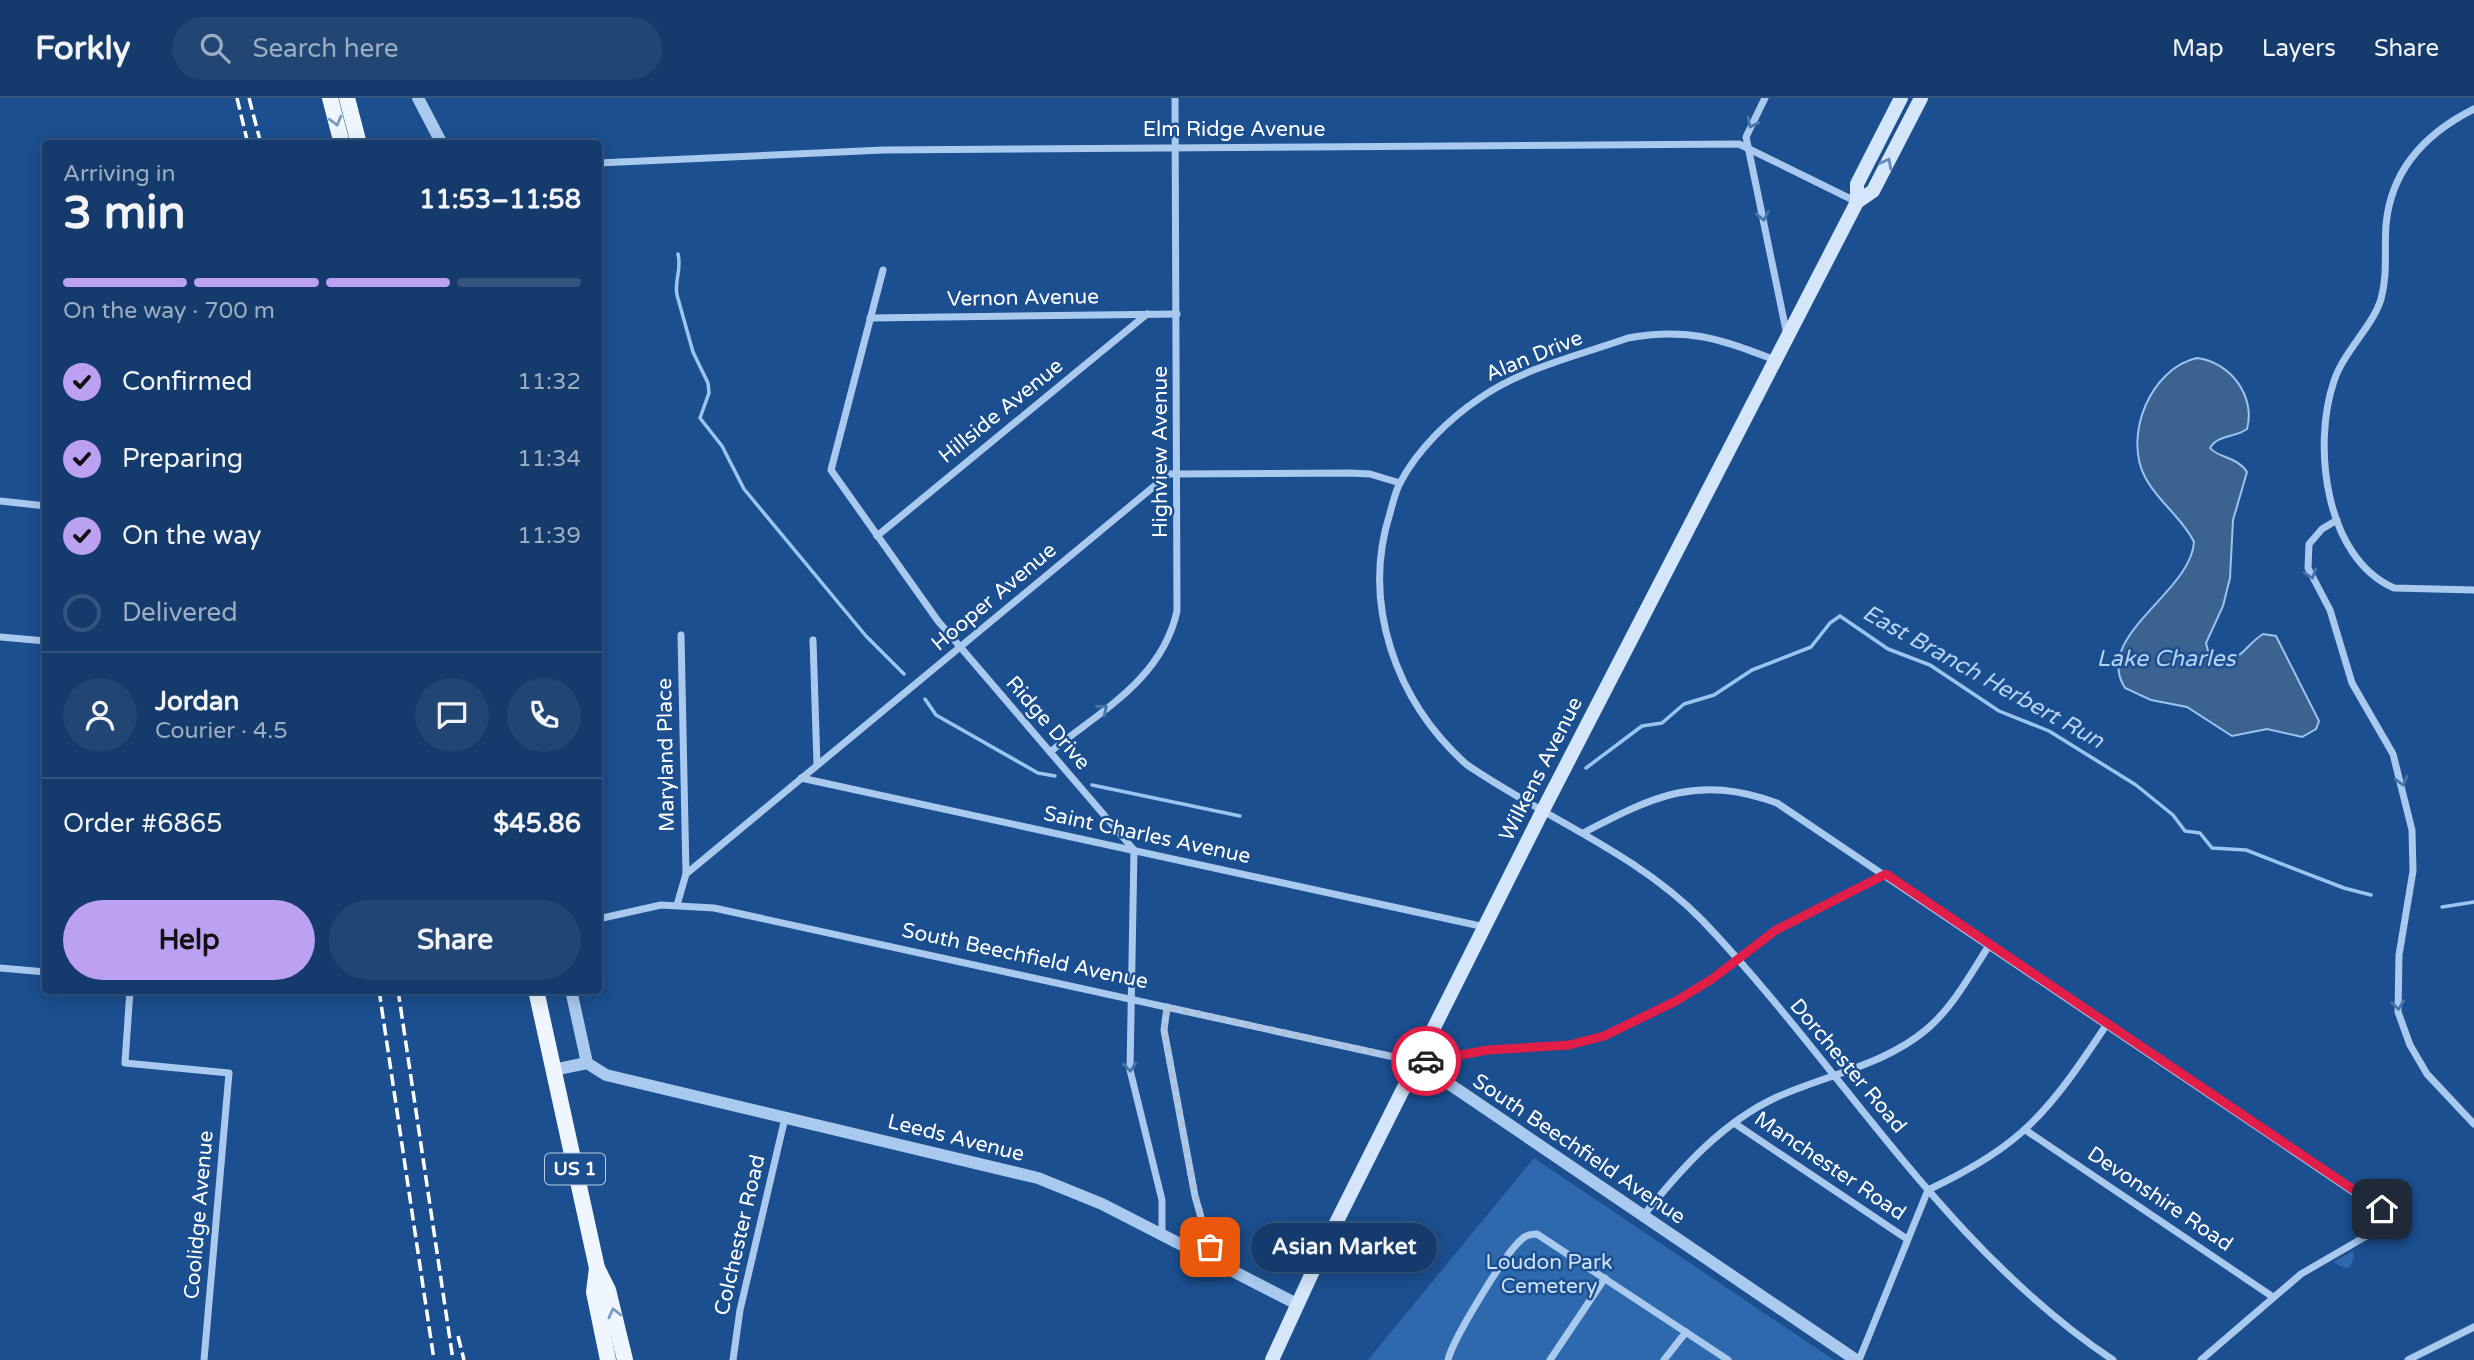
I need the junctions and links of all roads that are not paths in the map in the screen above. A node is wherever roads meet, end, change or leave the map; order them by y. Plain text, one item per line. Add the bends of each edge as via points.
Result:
1 (330, 98) edge
2 (347, 98) edge
3 (418, 98) edge
4 (1175, 98) edge
5 (1765, 98) edge
6 (1901, 98) edge
7 (1922, 98) edge
8 (2474, 108) edge
9 (341, 140) edge
10 (358, 140) edge
11 (440, 140) edge
12 (1175, 146) junction
13 (1749, 149) junction
14 (602, 163) edge
15 (1857, 202) junction
16 (883, 270) dead end
17 (1147, 314) junction
18 (1177, 314) junction
19 (870, 318) junction
20 (1787, 336) junction
21 (1775, 361) junction
22 (1177, 474) junction
23 (1400, 483) junction
24 (0, 501) edge
25 (42, 506) edge
26 (2337, 520) junction
27 (877, 536) junction
28 (2474, 590) edge
29 (681, 635) dead end
30 (0, 637) edge
31 (813, 640) dead end
32 (42, 641) edge
33 (960, 647) junction
34 (1050, 752) junction
35 (817, 765) junction
36 (801, 778) junction
37 (1543, 810) junction
38 (1583, 833) junction
39 (1134, 850) junction
40 (686, 874) junction
41 (1886, 874) junction
42 (677, 905) junction
43 (602, 918) edge
44 (1486, 927) junction
45 (1990, 944) junction
46 (1737, 961) junction
47 (0, 968) edge
48 (42, 972) edge
49 (130, 994) edge
50 (537, 994) edge
51 (572, 994) edge
52 (1131, 999) junction
53 (1167, 1007) junction
54 (2106, 1024) junction
55 (1417, 1062) junction
56 (587, 1063) junction
57 (553, 1070) junction
58 (1834, 1075) junction
59 (785, 1118) junction
60 (1734, 1123) junction
61 (2474, 1124) edge
62 (2027, 1130) junction
63 (1928, 1189) junction
64 (1643, 1216) junction
65 (1162, 1234) junction
66 (1907, 1239) junction
67 (1213, 1261) junction
68 (597, 1268) junction
69 (1605, 1278) junction
70 (2273, 1297) junction
71 (1297, 1304) junction
72 (2474, 1327) edge
73 (1686, 1332) junction
74 (2410, 1359) edge
75 (204, 1360) edge
76 (608, 1360) edge
77 (625, 1360) edge
78 (733, 1360) edge
79 (1272, 1360) edge
80 (1448, 1360) edge
81 (1550, 1360) edge
82 (1664, 1360) edge
83 (1728, 1360) edge
84 (1857, 1360) edge
85 (2113, 1360) edge
86 (2201, 1360) edge

1 -> 9 main road
2 - 10 main road
3 - 11 street
4 - 12 street, Highview Avenue
5 -> 13 street via 1746,137
6 - 15 main road, Wilkens Avenue via 1857,184
15 -> 7 main road, Wilkens Avenue via 1873,191
8 - 26 street via 2420,146 2395,183 2386,224 2380,302 2341,363 2322,431 2324,474
12 - 13 street, Elm Ridge Avenue via 1739,144
12 - 14 street, Elm Ridge Avenue via 767,153
12 - 18 street, Highview Avenue
13 - 15 street, Elm Ridge Avenue
13 -> 20 street
15 - 20 main road, Wilkens Avenue
16 - 19 street, Ridge Drive
17 - 18 street, Vernon Avenue
17 - 19 street, Vernon Avenue
17 - 27 street, Hillside Avenue
18 - 22 street, Highview Avenue
19 - 27 street, Ridge Drive via 831,470
20 - 21 main road, Wilkens Avenue
21 - 23 street, Alan Drive via 1693,333 1628,338 1481,397 1441,430
21 - 37 main road, Wilkens Avenue
22 - 23 street via 1350,473
22 - 33 street, Hooper Avenue via 1169,474
34 -> 22 street, Highview Avenue via 1150,671 1167,645 1177,611
23 - 37 street, Alan Drive via 1379,558 1380,604 1395,661 1419,709 1448,748 1486,778
24 - 25 street
26 - 28 street via 2354,553 2383,583 2407,590
26 -> 61 street via 2309,544 2308,568 2334,621 2352,683 2393,754 2412,830 2413,871 2398,965 2398,1012 2427,1074
27 - 33 street, Ridge Drive
29 - 40 street, Maryland Place
30 - 32 street
31 - 35 street
33 - 34 street, Ridge Drive
33 - 35 street, Hooper Avenue
34 - 39 street, Ridge Drive
35 - 36 street, Hooper Avenue
36 - 39 street, Saint Charles Avenue
36 - 40 street, Hooper Avenue
37 - 38 street, Dorchester Road
37 - 44 main road, Wilkens Avenue
38 - 41 street via 1651,798 1708,787 1730,789 1787,808
38 - 46 street, Dorchester Road via 1661,884
39 - 44 street, Saint Charles Avenue
39 - 52 street
40 - 42 street
41 - 45 street
41 - 46 street via 1776,930
42 - 43 street, South Beechfield Avenue via 643,907
42 - 52 street, South Beechfield Avenue via 714,908
44 - 55 main road, Wilkens Avenue
45 - 54 street
45 - 58 street via 1942,1015 1926,1030 1886,1054
46 - 55 street via 1676,1001 1604,1036 1569,1045 1488,1050
46 - 58 street, Dorchester Road
47 - 48 street
49 - 75 street, Coolidge Avenue via 125,1063 229,1073
50 - 57 main road, US 1
51 - 56 street
52 - 53 street, South Beechfield Avenue
52 -> 65 street via 1132,1084 1161,1200
53 - 55 street, South Beechfield Avenue
53 - 67 street via 1164,1030 1195,1196
54 - 62 street via 2069,1080
54 - 70 street via 2382,1209 2389,1219
55 - 64 street, South Beechfield Avenue
55 - 71 main road, Wilkens Avenue
56 - 57 street
56 - 59 street, Leeds Avenue via 625,1082
57 - 68 main road, US 1
58 - 60 street via 1775,1098
58 - 63 street, Dorchester Road
59 - 65 street, Leeds Avenue via 1038,1178
59 - 78 street, Colchester Road via 740,1310
60 - 64 street via 1685,1166
60 - 66 street, Manchester Road
62 - 63 street via 1970,1170
62 - 70 street, Devonshire Road
63 - 66 street
63 - 85 street, Dorchester Road via 2030,1297
64 - 84 street, South Beechfield Avenue
65 - 67 street, Leeds Avenue
66 - 84 street
67 - 71 street, Leeds Avenue
68 - 76 main road, US 1 via 594,1292
77 -> 68 main road, US 1 via 608,1290
69 - 73 street
69 - 80 street via 1545,1238 1528,1235 1514,1248 1457,1336
69 - 81 street
70 - 86 street
71 - 79 main road, Wilkens Avenue
72 - 74 street
73 - 82 street
73 - 83 street

